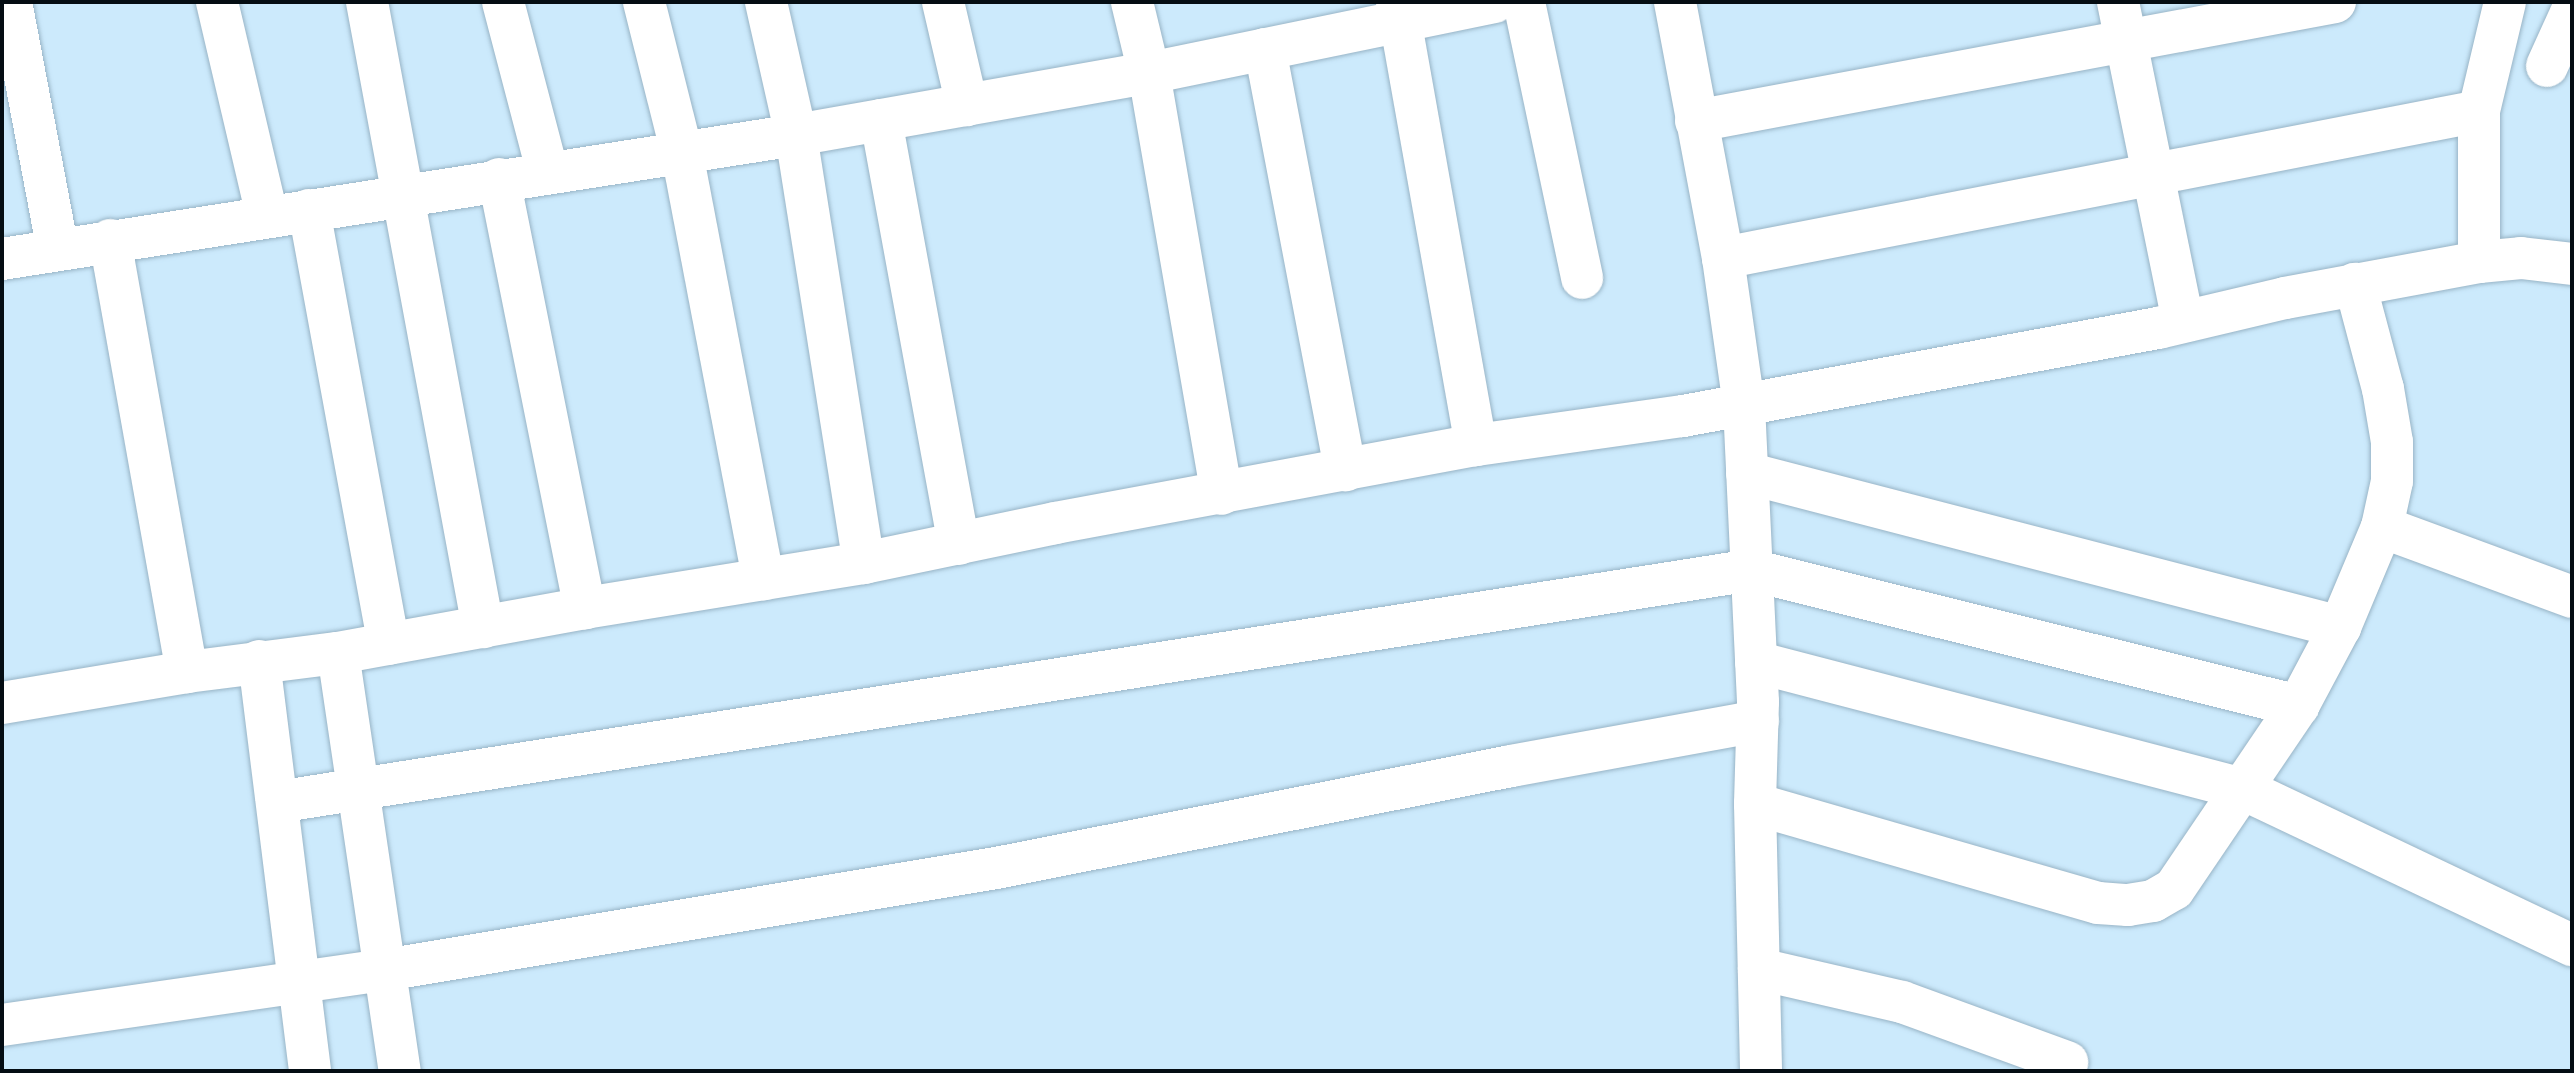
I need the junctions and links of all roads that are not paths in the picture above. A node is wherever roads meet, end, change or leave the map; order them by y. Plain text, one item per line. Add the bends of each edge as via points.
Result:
1 (11, 2) edge
2 (217, 2) edge
3 (367, 2) edge
4 (503, 2) edge
5 (644, 2) edge
6 (766, 2) edge
7 (943, 2) edge
8 (1132, 2) edge
9 (1494, 2) edge
10 (1524, 2) edge
11 (1675, 2) edge
12 (2335, 2) edge
13 (2505, 2) edge
14 (2572, 11) edge
15 (1399, 12) edge
16 (2121, 22) edge
17 (1265, 49) junction
18 (2547, 66) dead end
19 (1149, 73) junction
20 (967, 105) junction
21 (2479, 111) junction
22 (881, 120) junction
23 (1696, 121) junction
24 (796, 135) junction
25 (682, 153) junction
26 (548, 173) junction
27 (2151, 173) junction
28 (499, 179) junction
29 (405, 195) junction
30 (309, 210) junction
31 (267, 216) junction
32 (110, 240) junction
33 (58, 250) junction
34 (1723, 258) junction
35 (2, 259) edge
36 (2571, 261) edge
37 (2479, 262) junction
38 (1582, 278) dead end
39 (2355, 284) junction
40 (2183, 321) junction
41 (1744, 405) junction
42 (1476, 445) junction
43 (1345, 470) junction
44 (1747, 473) junction
45 (1222, 494) junction
46 (2382, 527) junction
47 (959, 544) junction
48 (864, 563) junction
49 (1751, 570) junction
50 (763, 579) junction
51 (2572, 597) edge
52 (585, 608) junction
53 (483, 627) junction
54 (2340, 627) junction
55 (389, 644) junction
56 (338, 653) junction
57 (259, 661) junction
58 (1756, 662) junction
59 (187, 672) junction
60 (2, 703) edge
61 (2298, 706) junction
62 (1758, 721) junction
63 (2243, 789) junction
64 (359, 790) junction
65 (277, 802) junction
66 (1755, 804) junction
67 (2572, 945) edge
68 (1759, 969) junction
69 (385, 970) junction
70 (299, 983) junction
71 (2, 1025) edge
72 (2067, 1062) dead end
73 (310, 1071) edge
74 (400, 1071) edge
75 (1761, 1071) edge

1 - 33 street
2 - 31 street
3 - 29 street
4 - 26 street
5 - 25 street
6 - 24 street
7 - 20 street
8 - 19 street
9 - 15 street
10 - 38 street
11 - 23 street
12 - 16 street
13 - 21 street
14 - 18 street
15 - 17 street
15 - 42 street
16 - 23 street
16 - 27 street
17 - 19 street
17 - 43 street
19 - 20 street
19 - 45 street
20 - 22 street
21 - 27 street
21 - 37 street
22 - 24 street
22 - 47 street
23 - 34 street
24 - 25 street
24 - 48 street
25 - 26 street
25 - 50 street
26 - 28 street
27 - 34 street
27 - 40 street
28 - 29 street
28 - 52 street
29 - 30 street
29 - 53 street
30 - 31 street
30 - 55 street
31 - 32 street
32 - 33 street
32 - 59 street
33 - 35 street
34 - 41 street
36 - 37 street
37 - 39 street
39 - 40 street
39 - 46 street via 2392,442 2392,481
40 - 41 street
41 - 42 street
41 - 44 street
42 - 43 street
43 - 45 street
44 - 49 street
44 - 54 street
45 - 47 street
46 - 51 street
46 - 54 street
47 - 48 street
48 - 50 street
49 - 58 street
49 - 61 street
49 - 64 street
50 - 52 street
52 - 53 street
53 - 55 street
54 - 61 street
55 - 56 street
56 - 57 street
56 - 64 street
57 - 59 street
57 - 65 street
58 - 62 street
58 - 63 street
59 - 60 street
61 - 63 street
62 - 66 street
62 - 69 street via 996,868
63 - 66 street via 2174,889 2153,901 2128,905 2098,903
63 - 67 street
64 - 65 street
64 - 69 street
65 - 70 street
66 - 68 street
68 - 72 street via 1902,1002
68 - 75 street
69 - 70 street
69 - 74 street
70 - 71 street
70 - 73 street

